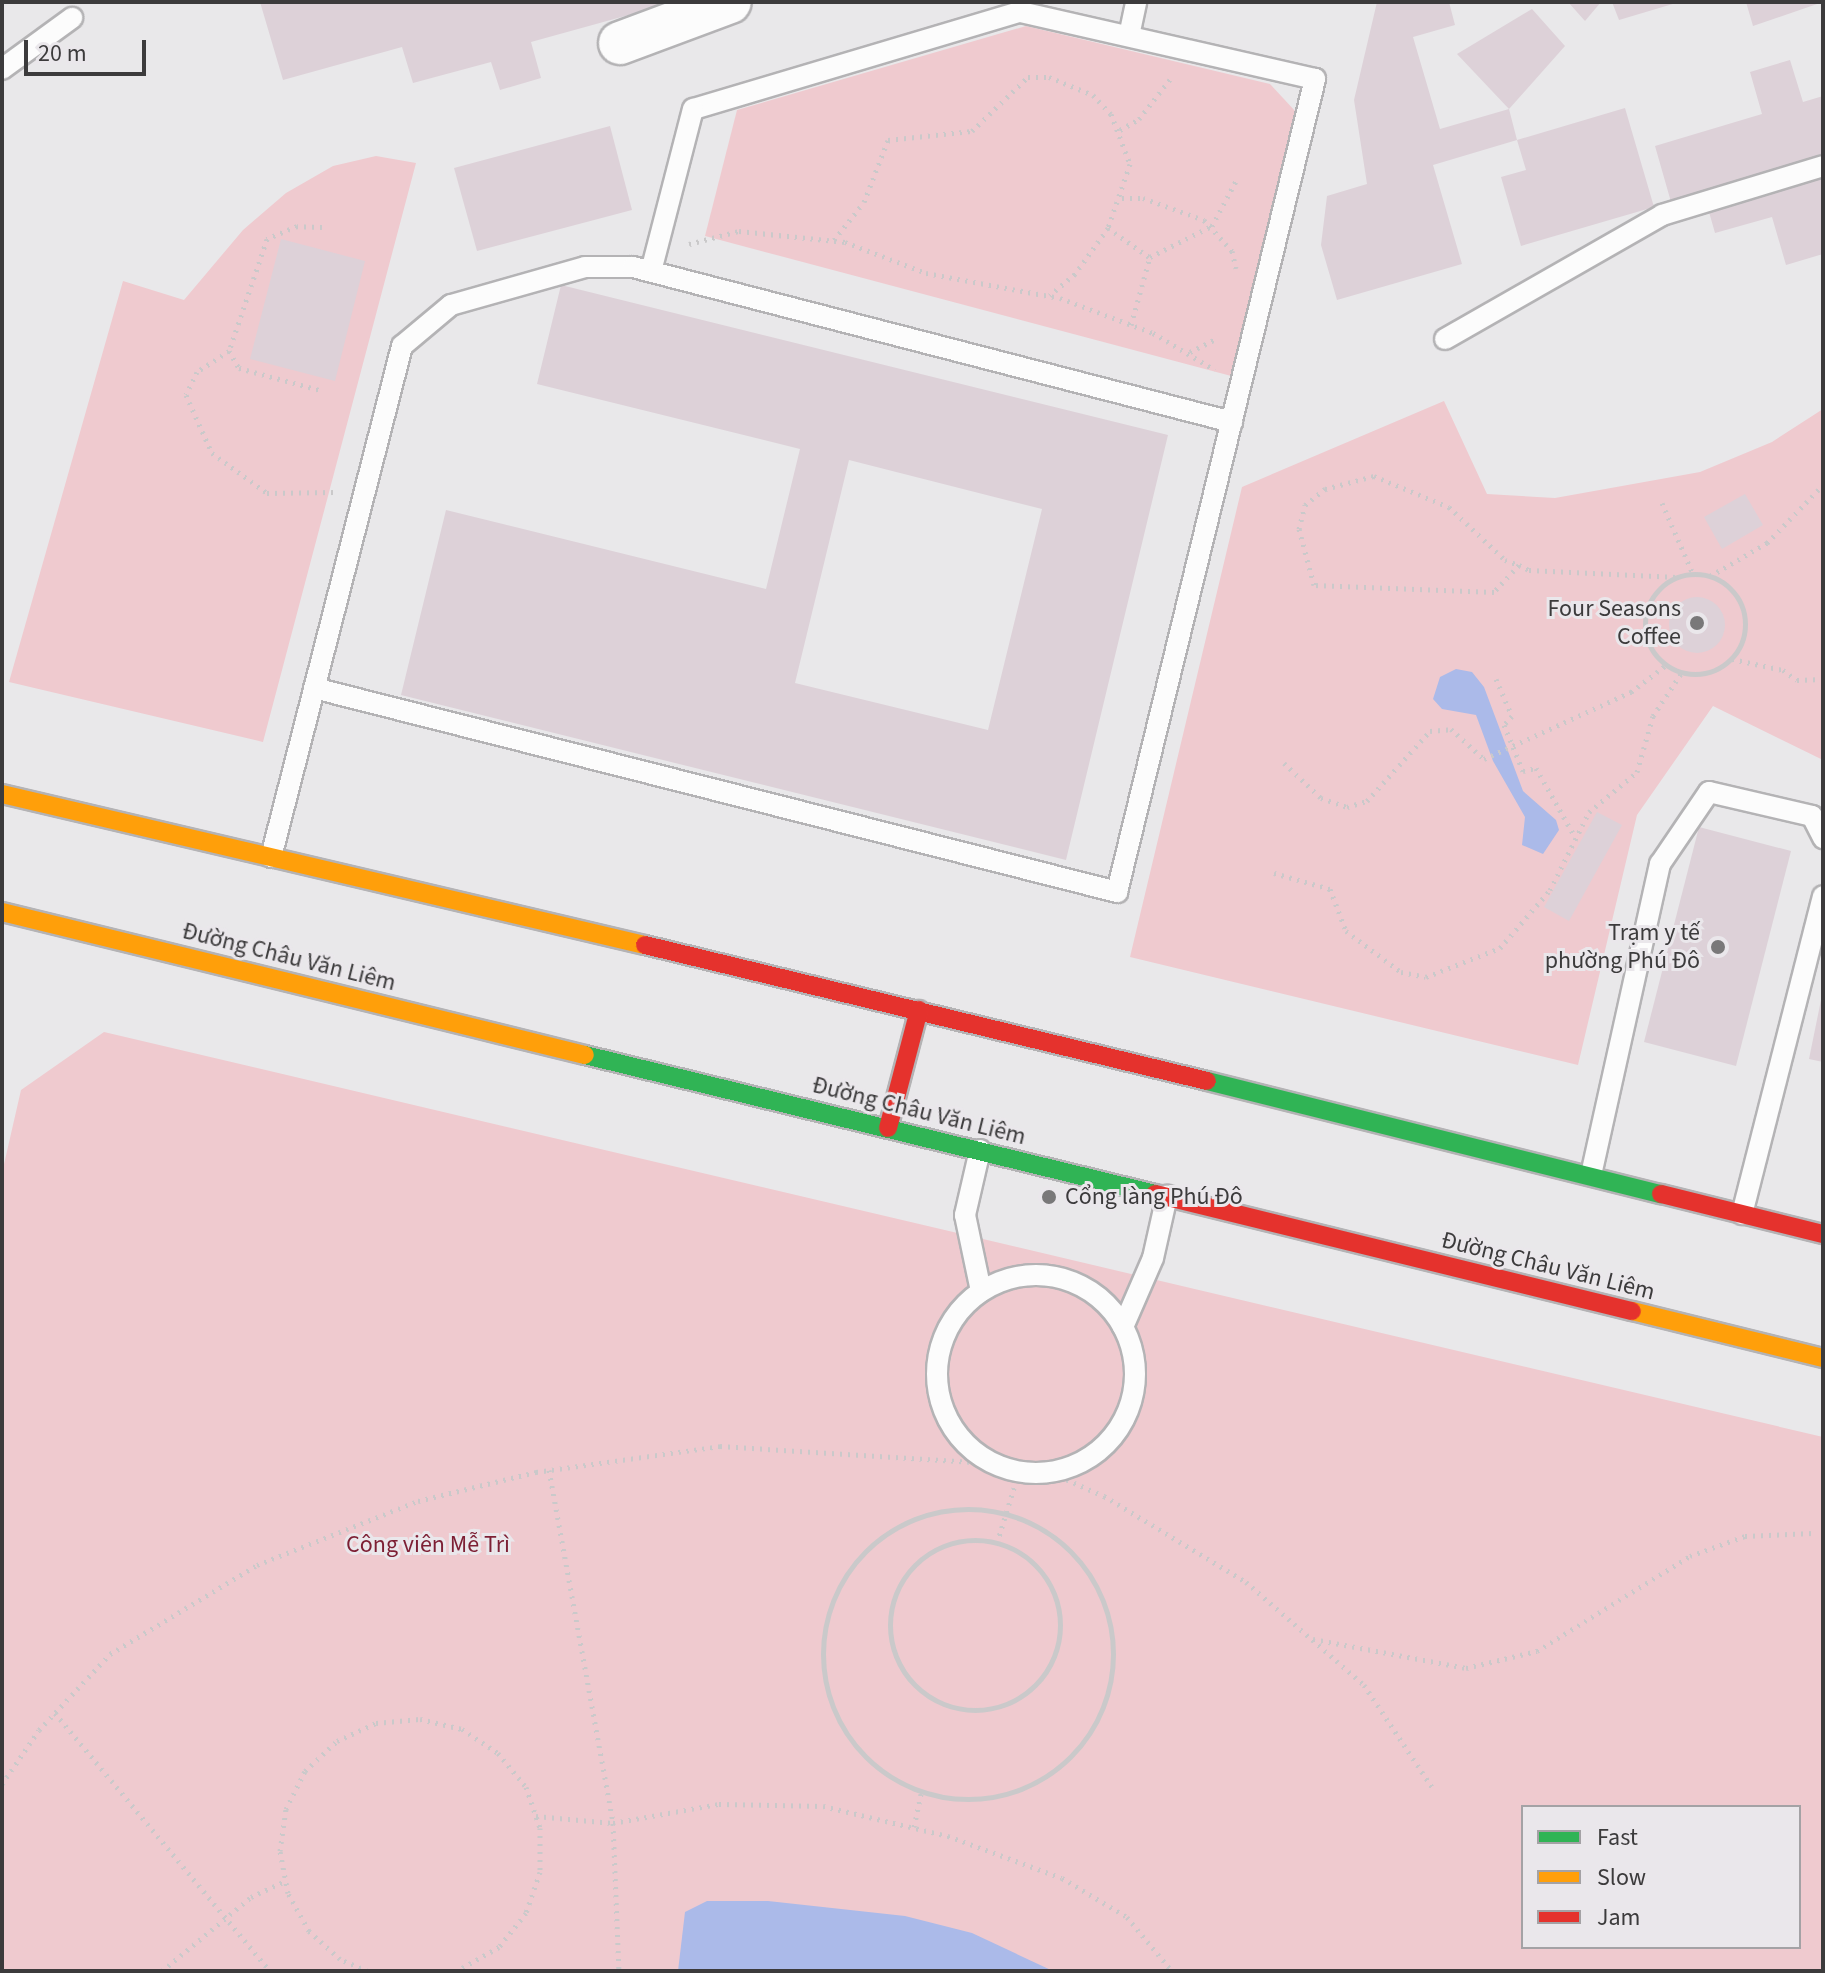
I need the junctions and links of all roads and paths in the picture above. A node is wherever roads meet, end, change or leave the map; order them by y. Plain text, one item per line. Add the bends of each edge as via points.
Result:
1 (730, 2) edge
2 (1136, 2) edge
3 (72, 18) dead end
4 (1129, 36) junction
5 (620, 43) dead end
6 (1189, 50) junction
7 (2, 69) edge
8 (1120, 130) junction
9 (1823, 166) edge
10 (1237, 179) dead end
11 (1122, 198) junction
12 (1212, 226) junction
13 (322, 227) dead end
14 (1108, 228) junction
15 (834, 240) junction
16 (1150, 257) junction
17 (652, 264) junction
18 (1238, 281) dead end
19 (1049, 296) junction
20 (1131, 325) junction
21 (1228, 327) dead end
22 (1445, 339) dead end
23 (229, 351) junction
24 (1190, 352) junction
25 (323, 391) dead end
26 (1239, 391) junction
27 (1232, 422) junction
28 (1823, 485) edge
29 (363, 497) junction
30 (1662, 503) dead end
31 (1519, 565) junction
32 (1693, 574) junction
33 (1710, 576) junction
34 (1677, 577) junction
35 (1732, 659) junction
36 (1666, 665) junction
37 (1682, 672) junction
38 (1496, 679) dead end
39 (1823, 679) edge
40 (314, 688) junction
41 (1512, 747) junction
42 (1284, 763) dead end
43 (2, 794) edge
44 (1575, 837) junction
45 (1823, 838) edge
46 (271, 857) junction
47 (1274, 873) dead end
48 (1823, 896) edge
49 (2, 912) edge
50 (919, 1010) junction
51 (888, 1128) junction
52 (980, 1150) junction
53 (1591, 1175) junction
54 (1167, 1196) junction
55 (1742, 1214) junction
56 (1823, 1234) edge
57 (981, 1291) junction
58 (1123, 1327) junction
59 (1823, 1358) edge
60 (993, 1463) junction
61 (549, 1470) junction
62 (1019, 1472) junction
63 (1052, 1473) junction
64 (1005, 1514) junction
65 (1813, 1533) dead end
66 (997, 1543) junction
67 (1313, 1639) junction
68 (55, 1713) junction
69 (2, 1784) edge
70 (1434, 1790) dead end
71 (921, 1793) junction
72 (536, 1816) junction
73 (613, 1823) junction
74 (913, 1828) junction
75 (286, 1881) junction
76 (225, 1920) junction
77 (162, 1971) edge
78 (270, 1971) edge
79 (368, 1971) edge
80 (457, 1971) edge
81 (619, 1971) edge
82 (1172, 1971) edge

1 - 5 street
2 - 4 lane
3 - 7 lane
4 - 6 lane
4 - 17 lane via 1019,12 693,109
6 - 8 path via 1152,105
6 - 26 lane via 1315,79
8 - 11 path via 1130,164
8 - 15 path via 1093,95 1049,77 1028,77 972,131 888,140 864,202
9 - 22 lane via 1662,215
10 - 12 path
11 - 12 path via 1174,207
11 - 14 path
12 - 16 path
12 - 18 path via 1232,251
13 - 23 path via 297,226 267,239
14 - 16 path
14 - 19 path via 1075,274
15 - 17 path via 739,231
15 - 19 path via 926,273
16 - 20 path
17 - 27 lane
17 - 29 lane via 585,267 451,305 417,328 402,346
19 - 20 path
20 - 24 path
21 - 24 path via 1213,344
23 - 25 path via 239,368
23 - 29 path via 197,372 186,395 212,453 267,493 318,489
24 - 26 path
26 - 27 lane
27 - 40 lane via 1117,892
28 - 33 path via 1767,543
29 - 40 lane
30 - 32 path
31 - 31 path via 1505,560 1449,507 1374,476 1346,481 1305,505 1299,529 1314,585 1494,592
31 - 34 path
32 - 33 path
32 - 34 path
33 - 35 path via 1726,584 1745,612 1746,628
34 - 36 path via 1657,592 1646,613 1649,645
35 - 37 path via 1703,675
35 - 39 path via 1783,670 1797,680
36 - 37 path
36 - 41 path via 1631,692
37 - 44 path via 1653,716 1637,772 1589,812
38 - 41 path via 1512,716 1504,725
40 - 46 lane
41 - 42 path via 1484,759 1451,729 1430,731 1367,801 1347,807 1321,798
41 - 44 path via 1523,771 1536,768
43 - 46 main road
44 - 47 path via 1550,890 1500,948 1426,977 1401,972 1346,931 1330,889
45 - 53 lane via 1812,816 1709,792 1660,864
46 - 50 main road
48 - 55 lane
49 - 51 main road, Đường Châu Văn Liêm
50 - 51 main road
50 - 53 main road
51 - 52 main road, Đường Châu Văn Liêm
52 - 54 main road, Đường Châu Văn Liêm
52 - 57 lane via 965,1215
53 - 55 main road
54 - 58 lane via 1153,1258
54 - 59 main road, Đường Châu Văn Liêm
55 - 56 main road
57 - 58 lane via 1036,1274 1069,1280 1097,1295
57 - 60 lane via 953,1318 940,1347 937,1380 944,1412 962,1440
58 - 63 lane via 1136,1382 1128,1414 1101,1448
60 - 61 path via 720,1446
60 - 62 lane
61 - 68 path via 418,1501 257,1565 110,1654
61 - 73 path
62 - 63 lane
62 - 64 path
63 - 67 path via 1104,1496 1246,1582
64 - 66 path
64 - 71 path via 953,1509 910,1520 871,1544 839,1584 823,1632 825,1683 843,1730 877,1768
64 - 71 path via 1041,1528 1076,1557 1101,1594 1113,1638 1112,1684 1096,1726 1065,1765 1021,1792 972,1801
65 - 67 path via 1745,1536 1690,1556 1537,1651 1466,1668
66 - 66 path via 950,1543 925,1555 905,1576 893,1602 889,1631 912,1683 935,1701 962,1710 991,1710 1018,1700 1054,1659 1060,1632 1047,1579 1028,1559
67 - 70 path via 1364,1685
68 - 69 path
68 - 76 path
71 - 74 path
72 - 73 path
72 - 75 path via 526,1787 498,1753 462,1729 420,1719 376,1723 337,1741 305,1771 286,1809 280,1851
72 - 80 path via 540,1872 526,1913 499,1947
73 - 74 path via 734,1804 823,1806
73 - 81 path
74 - 82 path via 1062,1878 1127,1917
75 - 76 path via 251,1897
75 - 79 path via 309,1931 340,1959
76 - 77 path
76 - 78 path

